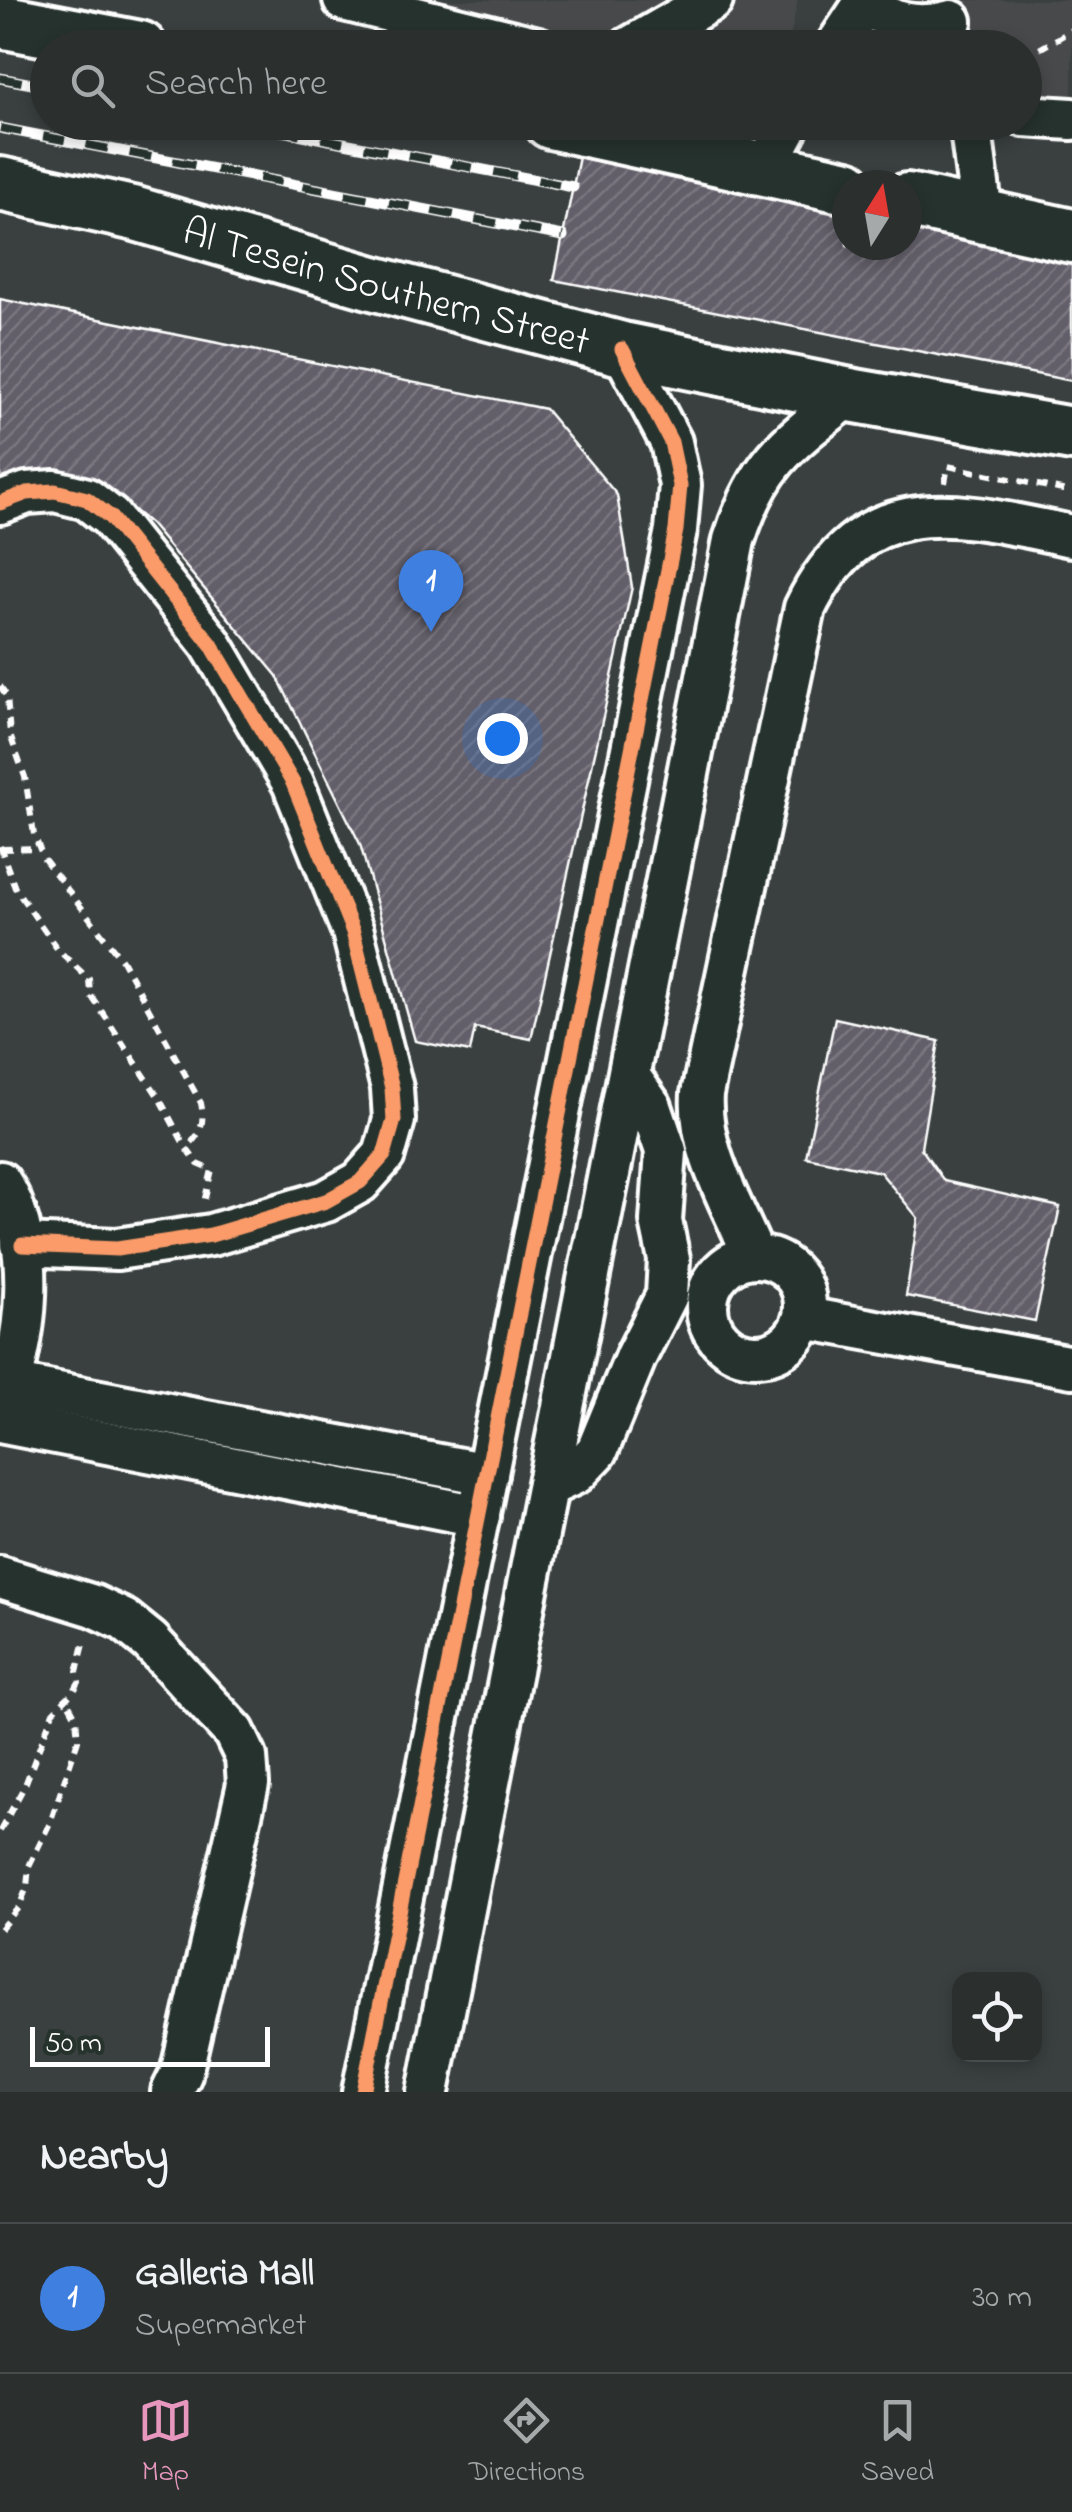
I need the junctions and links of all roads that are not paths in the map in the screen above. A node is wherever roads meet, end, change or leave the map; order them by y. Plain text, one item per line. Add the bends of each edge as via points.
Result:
1 (712, 0) edge
2 (347, 1) edge
3 (866, 2) edge
4 (0, 22) edge
5 (953, 23) edge
6 (43, 30) edge
7 (465, 30) edge
8 (660, 30) edge
9 (847, 30) edge
10 (1042, 117) edge
11 (1072, 119) edge
12 (631, 140) edge
13 (780, 140) edge
14 (972, 140) edge
15 (764, 170) junction
16 (0, 184) edge
17 (832, 184) edge
18 (922, 203) edge
19 (982, 215) junction
20 (1072, 236) edge
21 (622, 349) junction
22 (850, 395) junction
23 (1072, 434) edge
24 (0, 503) edge
25 (678, 511) junction
26 (742, 517) junction
27 (1072, 536) edge
28 (629, 1076) junction
29 (0, 1182) edge
30 (22, 1245) junction
31 (754, 1256) junction
32 (669, 1264) junction
33 (718, 1274) junction
34 (661, 1311) junction
35 (804, 1318) junction
36 (709, 1322) junction
37 (1072, 1367) edge
38 (2, 1400) edge
39 (487, 1474) junction
40 (548, 1486) junction
41 (479, 1516) junction
42 (0, 1577) edge
43 (172, 2092) edge
44 (363, 2092) edge
45 (428, 2092) edge

1 - 8 street
2 - 7 street
3 - 5 street via 906,26
3 - 9 street
4 - 6 main road
10 - 11 street
12 - 15 main road
13 - 15 street
14 - 19 street
15 - 17 main road
16 - 21 main road, Al Tesein Southern Street via 136,214
18 - 19 main road
19 - 20 main road
21 - 22 main road, Al Tesein Southern Street
21 - 25 street via 672,442
22 - 23 main road, Al Tesein Southern Street
22 - 26 street via 771,462
24 - 30 street via 55,490 86,499 110,518 211,644 292,783 353,932 394,1120 384,1155 360,1182 326,1202 211,1235 117,1248
25 - 26 street via 706,504
25 - 39 street
26 - 28 street
27 - 31 street via 964,514 914,516 848,549 805,608 701,1112 709,1150
28 - 32 street via 651,1107 666,1151 662,1220
28 - 40 street
29 - 30 street via 11,1198
30 - 38 street via 26,1310
31 - 33 street
31 - 35 street via 795,1275 806,1303
32 - 33 street
32 - 34 street
33 - 36 street via 708,1296
34 - 36 street
34 - 40 street via 605,1439 576,1472
35 - 36 street via 789,1343 762,1354 734,1350
35 - 37 street
38 - 39 street
38 - 41 street
39 - 41 street
40 - 45 street
41 - 44 street
42 - 43 street via 124,1620 234,1732 246,1757 248,1784

